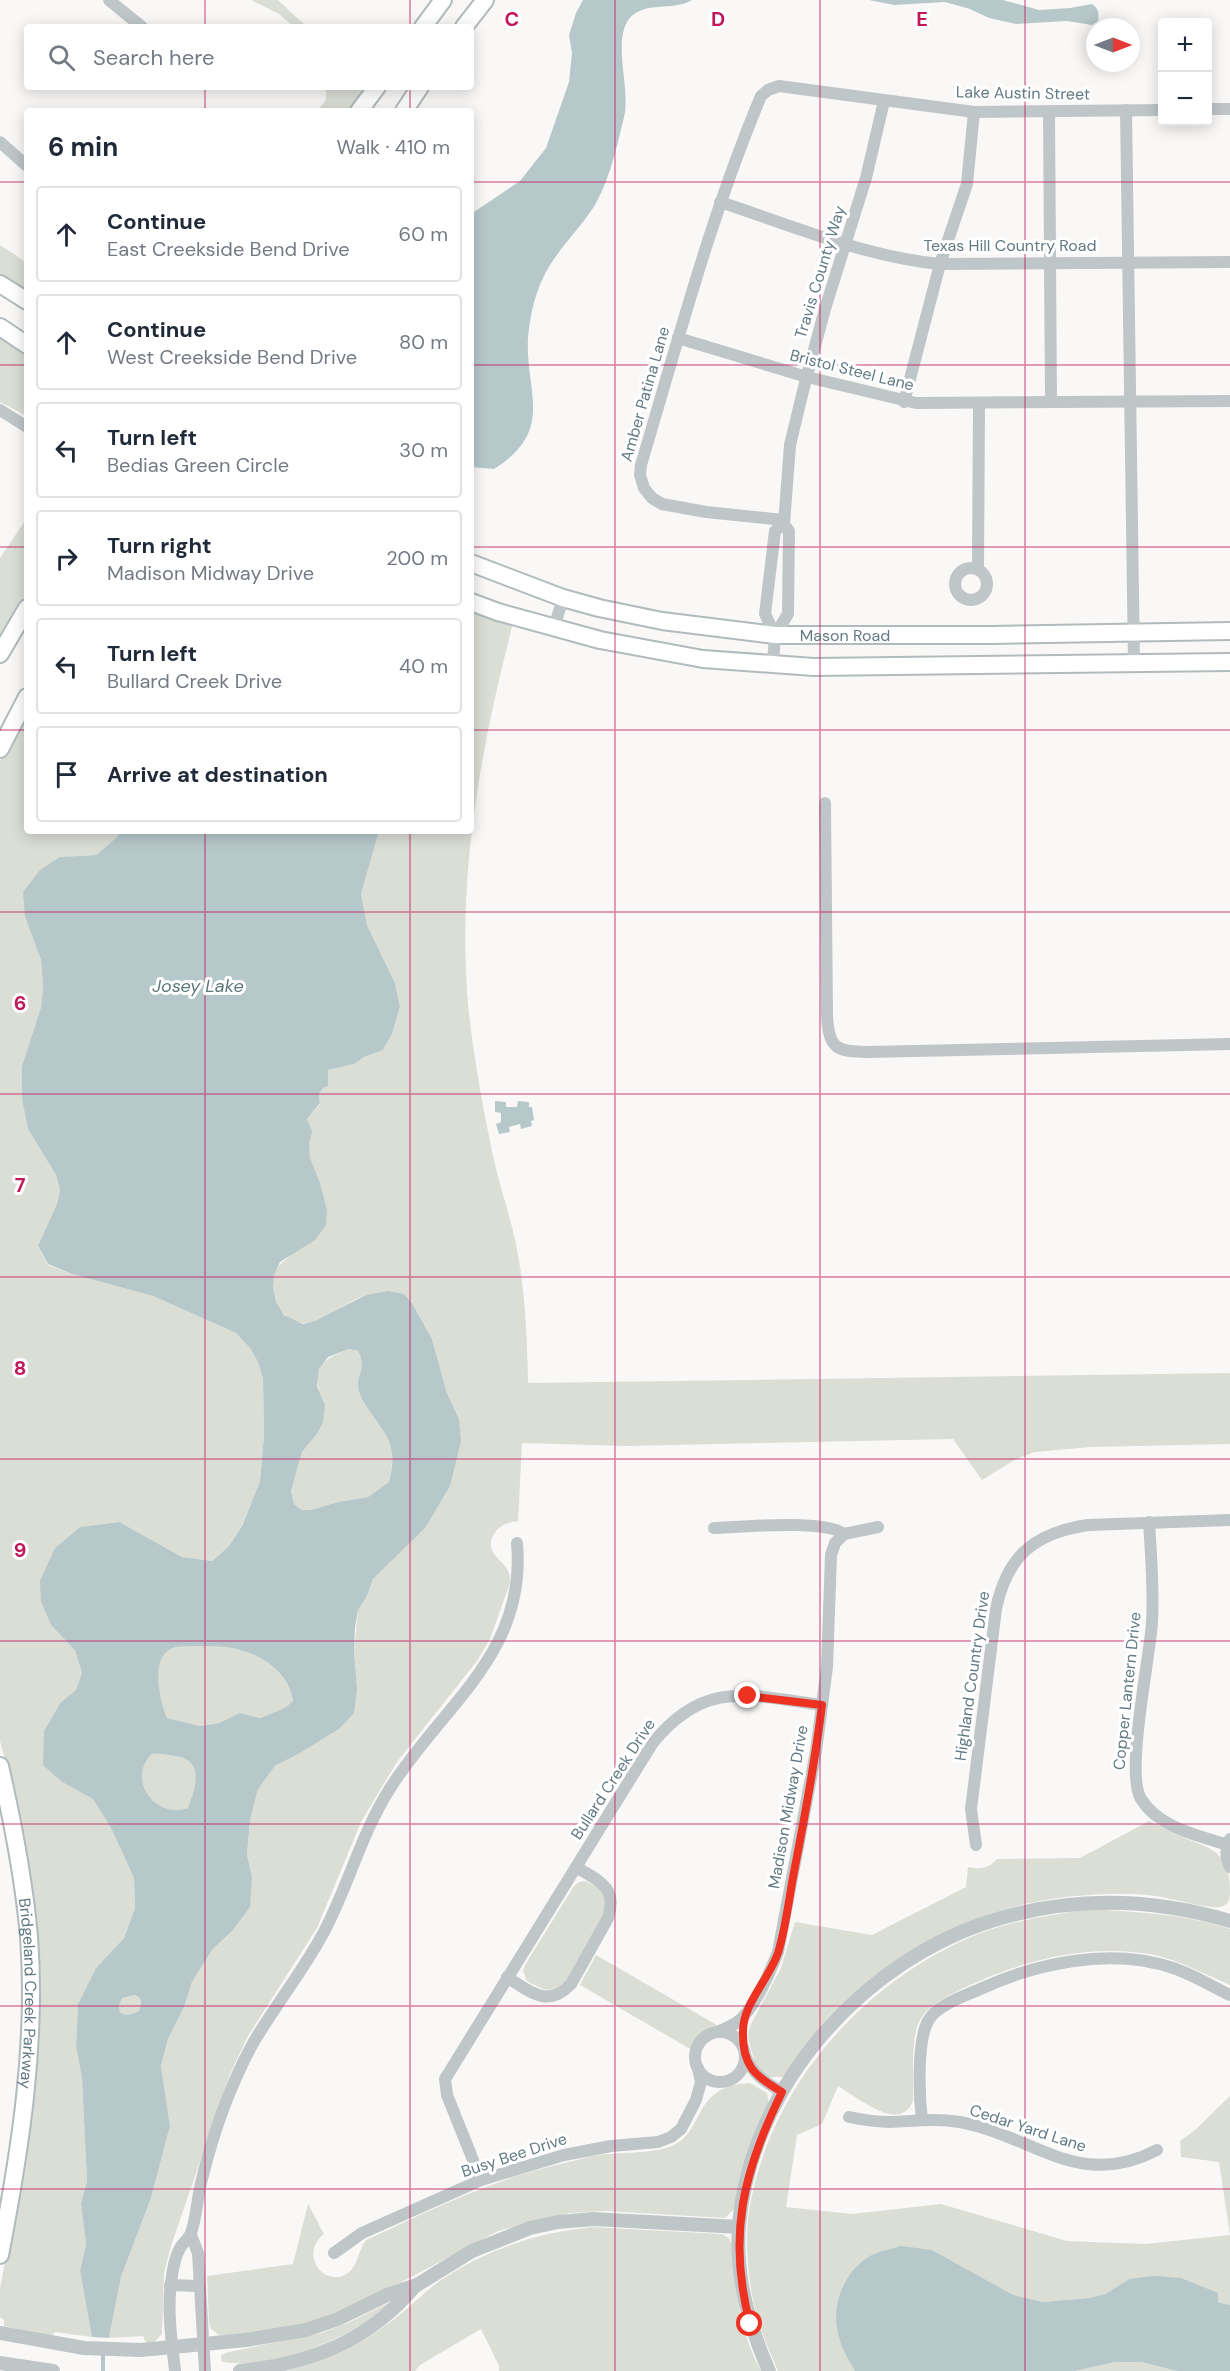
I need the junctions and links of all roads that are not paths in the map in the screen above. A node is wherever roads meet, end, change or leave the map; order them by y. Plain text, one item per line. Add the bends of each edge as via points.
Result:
1 (109, 0) edge
2 (443, 0) edge
3 (484, 0) edge
4 (138, 24) edge
5 (425, 24) edge
6 (466, 24) edge
7 (375, 90) edge
8 (418, 90) edge
9 (884, 100) junction
10 (361, 108) edge
11 (406, 108) edge
12 (1212, 109) edge
13 (1230, 109) edge
14 (1126, 110) junction
15 (1158, 110) edge
16 (974, 112) junction
17 (1049, 112) junction
18 (0, 142) edge
19 (24, 163) edge
20 (720, 202) junction
21 (845, 242) junction
22 (1128, 262) junction
23 (1230, 262) edge
24 (940, 264) junction
25 (1050, 264) junction
26 (0, 284) edge
27 (24, 299) edge
28 (0, 327) edge
29 (678, 338) junction
30 (24, 343) edge
31 (807, 377) junction
32 (1230, 401) edge
33 (904, 402) junction
34 (1051, 402) junction
35 (979, 403) junction
36 (1130, 403) junction
37 (0, 410) edge
38 (24, 425) edge
39 (784, 522) junction
40 (474, 564) edge
41 (978, 569) dead end
42 (563, 598) junction
43 (474, 603) edge
44 (24, 613) edge
45 (554, 628) junction
46 (1230, 631) edge
47 (1134, 633) junction
48 (775, 635) junction
49 (0, 654) edge
50 (1230, 662) edge
51 (774, 663) junction
52 (1134, 663) junction
53 (24, 702) edge
54 (0, 749) edge
55 (825, 803) dead end
56 (1230, 1044) edge
57 (1230, 1520) edge
58 (1149, 1522) junction
59 (878, 1527) dead end
60 (714, 1528) dead end
61 (844, 1534) junction
62 (517, 1544) dead end
63 (822, 1705) junction
64 (0, 1766) edge
65 (1229, 1842) edge
66 (976, 1845) dead end
67 (576, 1867) junction
68 (1230, 1867) edge
69 (1230, 1920) edge
70 (507, 1977) junction
71 (1230, 1995) edge
72 (748, 2011) junction
73 (718, 2032) junction
74 (744, 2051) junction
75 (698, 2068) junction
76 (727, 2081) junction
77 (762, 2081) junction
78 (782, 2092) junction
79 (696, 2100) junction
80 (849, 2117) dead end
81 (922, 2120) junction
82 (1157, 2150) dead end
83 (481, 2180) junction
84 (739, 2227) junction
85 (191, 2235) junction
86 (334, 2253) dead end
87 (0, 2255) edge
88 (170, 2285) junction
89 (417, 2285) junction
90 (199, 2286) junction
91 (0, 2333) edge
92 (203, 2344) junction
93 (172, 2347) junction
94 (0, 2363) edge
95 (53, 2371) edge
96 (175, 2371) edge
97 (206, 2371) edge
98 (240, 2371) edge
99 (769, 2371) edge

1 - 4 street
2 - 5 main road
3 - 6 main road
7 - 10 main road
8 - 11 main road
9 - 16 street, Lake Austin Street
9 - 20 street, Lake Austin Street via 779,87 768,90 757,107
9 - 21 street, Travis County Way via 866,178
12 - 13 street
14 - 15 street, Lake Austin Street
14 - 17 street, Lake Austin Street
14 - 22 street
16 - 17 street, Lake Austin Street
16 - 24 street via 967,184
17 - 25 street
18 - 19 street
20 - 21 street, Texas Hill Country Road
20 - 29 street, Amber Patina Lane
21 - 24 street, Texas Hill Country Road via 917,262
21 - 31 street, Travis County Way
22 - 23 street, Texas Hill Country Road
22 - 25 street, Texas Hill Country Road
22 - 36 street
24 - 25 street, Texas Hill Country Road
24 - 33 street
25 - 34 street
26 - 27 main road
28 - 30 main road
29 - 31 street, Bristol Steel Lane
29 - 39 street, Amber Patina Lane via 641,465 641,482 647,494 662,504
31 - 33 street, Bristol Steel Lane
31 - 39 street, Travis County Way via 790,445
32 - 36 street, Bristol Steel Lane
33 - 35 street, Bristol Steel Lane
34 - 35 street, Bristol Steel Lane
34 - 36 street, Bristol Steel Lane
35 - 41 street
36 - 47 street
37 - 38 street
39 - 48 street, Travis County Way via 789,531 788,614
39 - 48 street, Travis County Way via 775,531 765,614
40 - 42 main road, Mason Road
42 - 45 street
42 - 48 main road, Mason Road via 662,621
43 - 45 main road, Mason Road
44 - 49 main road
45 - 51 main road, Mason Road via 703,659
46 - 47 main road, Mason Road
47 - 48 main road, Mason Road
47 - 52 street
48 - 51 street
50 - 52 main road, Mason Road
51 - 52 main road, Mason Road via 814,667
53 - 54 main road
55 - 56 street via 827,1016 832,1044 844,1051 868,1052
57 - 58 street, Highland Country Drive
58 - 65 street, Copper Lantern Drive via 1152,1624 1135,1763 1139,1795 1147,1807 1174,1827
58 - 66 street, Highland Country Drive via 1088,1525 1053,1532 1026,1550 1007,1572 996,1609 971,1809
59 - 61 street
60 - 61 street via 820,1526
61 - 63 street, Madison Midway Drive via 831,1556
62 - 85 street via 518,1585 497,1644 472,1684 423,1741 388,1791 326,1927 251,2048 202,2179
63 - 67 street, Bullard Creek Drive via 728,1696 711,1699 679,1715 652,1744
63 - 72 street, Madison Midway Drive via 781,1942 773,1966
64 - 87 main road, Bridgeland Creek Parkway via 21,1870 29,1938 30,2000 21,2136
65 - 68 street
67 - 70 street, Bullard Creek Drive
67 - 70 street via 607,1888 612,1906 571,1984 563,1993 545,1997
69 - 78 street via 1194,1910 1115,1901 1044,1908 993,1920 909,1960 849,2006 821,2036
70 - 83 street, Bullard Creek Drive via 446,2079 447,2095
71 - 81 street via 1173,1968 1137,1960 1066,1962 994,1982 942,2008 927,2023 920,2081
72 - 73 street, Madison Midway Drive via 738,2022
72 - 74 street, Madison Midway Drive via 743,2028
73 - 74 street via 734,2036
73 - 75 street via 699,2044 695,2060
74 - 76 street via 742,2070
74 - 77 street via 748,2064
75 - 76 street via 709,2079
75 - 79 street, Busy Bee Drive via 701,2082
76 - 77 street
76 - 79 street, Busy Bee Drive
77 - 78 street
78 - 84 street via 754,2157
79 - 83 street, Busy Bee Drive via 681,2129 664,2140 564,2155
80 - 81 street, Cedar Yard Lane
81 - 82 street, Cedar Yard Lane via 978,2126 1084,2165 1119,2165
83 - 86 street, Busy Bee Drive via 362,2233
84 - 89 street via 623,2219 558,2222 501,2238
84 - 99 street via 743,2295
85 - 88 street via 180,2248
85 - 90 street via 198,2253
88 - 90 street
88 - 93 street
89 - 92 street via 306,2330
89 - 98 street via 379,2323 337,2347 284,2365
90 - 92 street
91 - 93 street via 84,2348
92 - 93 street
92 - 97 street
93 - 96 street
94 - 95 street

